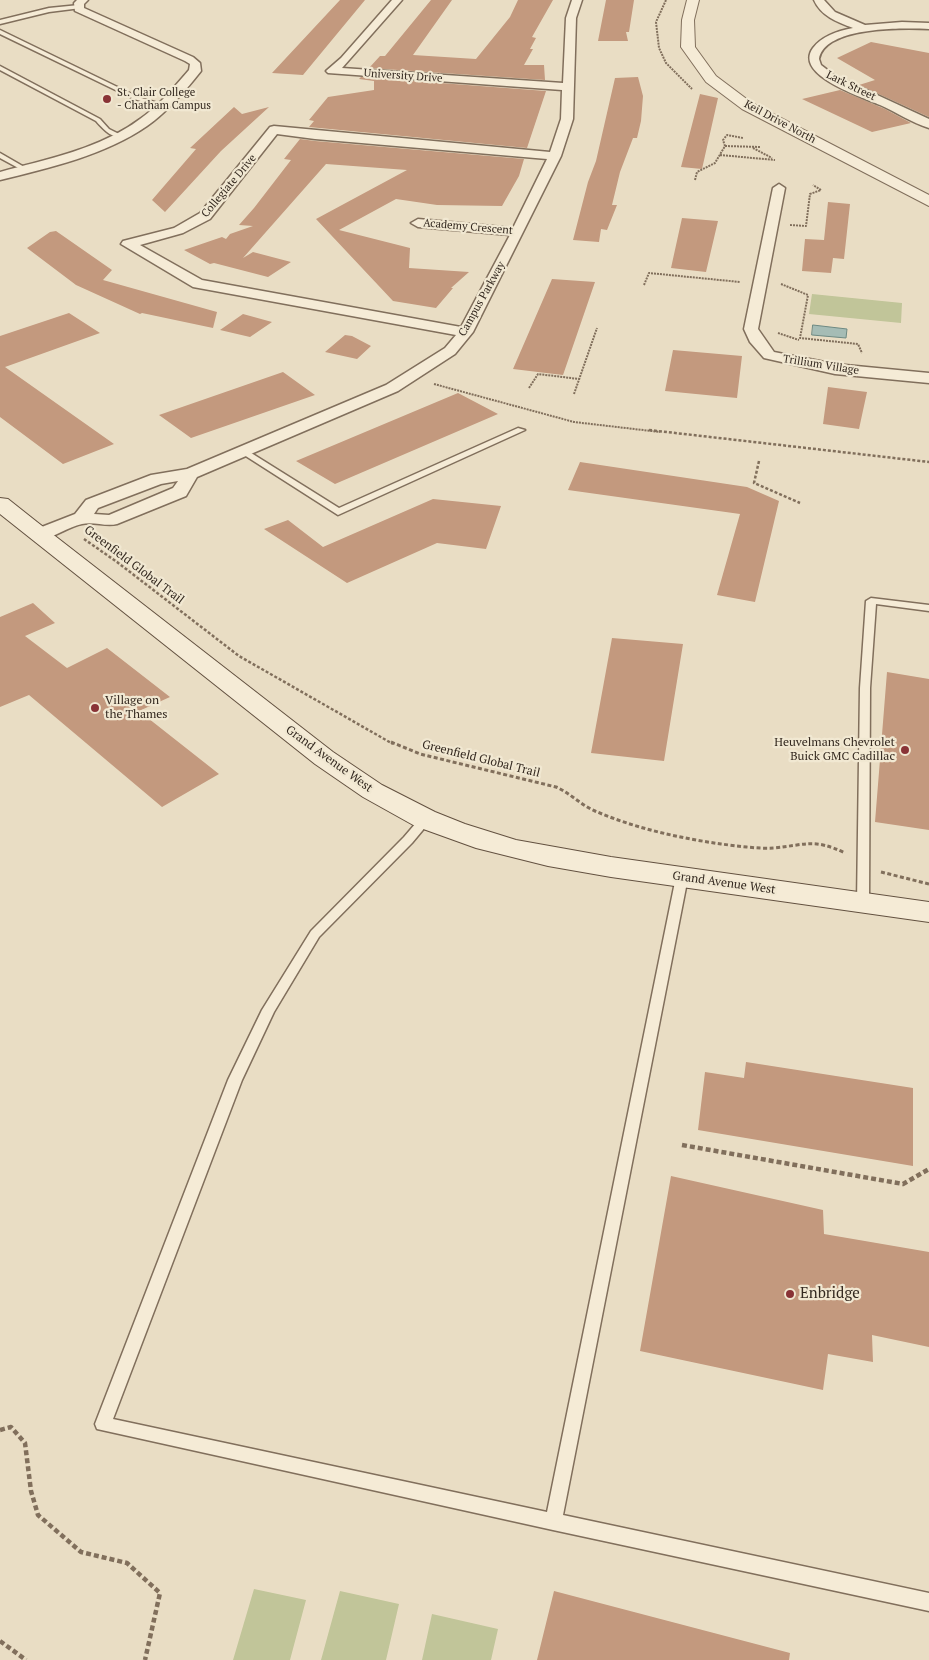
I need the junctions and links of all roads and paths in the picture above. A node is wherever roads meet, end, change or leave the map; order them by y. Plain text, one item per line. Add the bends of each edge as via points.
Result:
1 (397, 0) edge
2 (577, 0) edge
3 (693, 0) edge
4 (819, 0) edge
5 (81, 4) edge
6 (0, 22) edge
7 (929, 26) edge
8 (864, 29) junction
9 (0, 32) edge
10 (0, 68) edge
11 (569, 87) junction
12 (161, 105) junction
13 (929, 124) edge
14 (120, 136) junction
15 (744, 138) dead end
16 (725, 146) junction
17 (760, 147) dead end
18 (752, 148) junction
19 (0, 155) edge
20 (720, 155) junction
21 (555, 156) junction
22 (24, 169) junction
23 (0, 176) edge
24 (695, 180) dead end
25 (813, 185) dead end
26 (779, 188) dead end
27 (929, 201) edge
28 (418, 223) dead end
29 (784, 224) dead end
30 (518, 232) junction
31 (744, 282) dead end
32 (775, 282) dead end
33 (644, 285) dead end
34 (597, 328) dead end
35 (466, 332) junction
36 (863, 358) dead end
37 (410, 377) junction
38 (929, 378) edge
39 (579, 380) junction
40 (529, 388) dead end
41 (574, 394) dead end
42 (521, 430) dead end
43 (245, 452) junction
44 (759, 461) dead end
45 (929, 462) edge
46 (800, 503) dead end
47 (0, 504) edge
48 (52, 530) junction
49 (929, 608) edge
50 (426, 819) junction
51 (863, 863) junction
52 (682, 877) junction
53 (929, 884) edge
54 (863, 903) junction
55 (929, 912) edge
56 (682, 1145) dead end
57 (929, 1169) edge
58 (0, 1430) edge
59 (553, 1522) junction
60 (929, 1602) edge
61 (0, 1641) edge
62 (26, 1660) edge
63 (145, 1660) edge

1 - 11 street, University Drive via 332,71
2 - 11 street, Campus Parkway via 571,18
3 - 27 main road, Keil Drive North via 688,20 688,47 710,80 748,106
4 - 8 street via 821,7 829,13
5 - 6 lane
5 - 12 street via 83,12 195,62 195,71
7 - 8 street, Lark Street
8 - 13 street, Lark Street via 832,37 820,45 815,54 816,66 833,78
9 - 12 lane via 136,98
10 - 14 lane via 98,120 106,130
11 - 21 street, Campus Parkway via 566,118
12 - 14 street via 145,122
14 - 22 street via 73,155
15 - 16 path via 727,135 722,140
16 - 18 path
16 - 20 path
17 - 18 path
18 - 20 path via 775,160
19 - 22 lane
20 - 24 path via 715,163 697,172
21 - 30 street, Campus Parkway
21 - 35 street, Collegiate Drive via 274,130 197,222 187,228 128,244 198,284
22 - 23 street
25 - 29 path via 821,190 810,194 806,226
26 - 38 street, Trillium Village via 751,329 758,342 769,355 782,359 835,369
28 - 30 street, Academy Crescent
30 - 35 street, Campus Parkway
31 - 33 path via 649,273
32 - 36 path via 808,294 800,338 858,344
34 - 39 path
35 - 37 street, Campus Parkway via 450,351
37 - 43 street, Campus Parkway via 392,388
37 - 45 path via 574,422
39 - 40 path via 538,374
39 - 41 path
42 - 43 lane via 338,512
43 - 48 street, Campus Parkway via 191,474 180,492 111,520 81,518
44 - 46 path via 754,483
47 - 48 main road, Grand Avenue West
48 - 50 main road, Grand Avenue West via 268,715 349,776
48 - 51 path, Greenfield Global Trail via 104,552 239,656 394,744 501,776 556,787 592,810 625,823 717,844 774,848 806,842 819,844 833,847
49 - 51 lane via 870,600 865,688
50 - 52 main road, Grand Avenue West via 521,852
50 - 59 lane via 315,934 268,1010 235,1080 103,1424
51 - 53 path, Greenfield Global Trail via 893,876
51 - 54 lane
52 - 54 main road, Grand Avenue West
52 - 59 lane
54 - 55 main road, Grand Avenue West
56 - 57 path via 902,1184
58 - 63 path via 11,1427 25,1443 31,1491 38,1515 81,1552 127,1563 160,1593
59 - 60 lane
61 - 62 path

